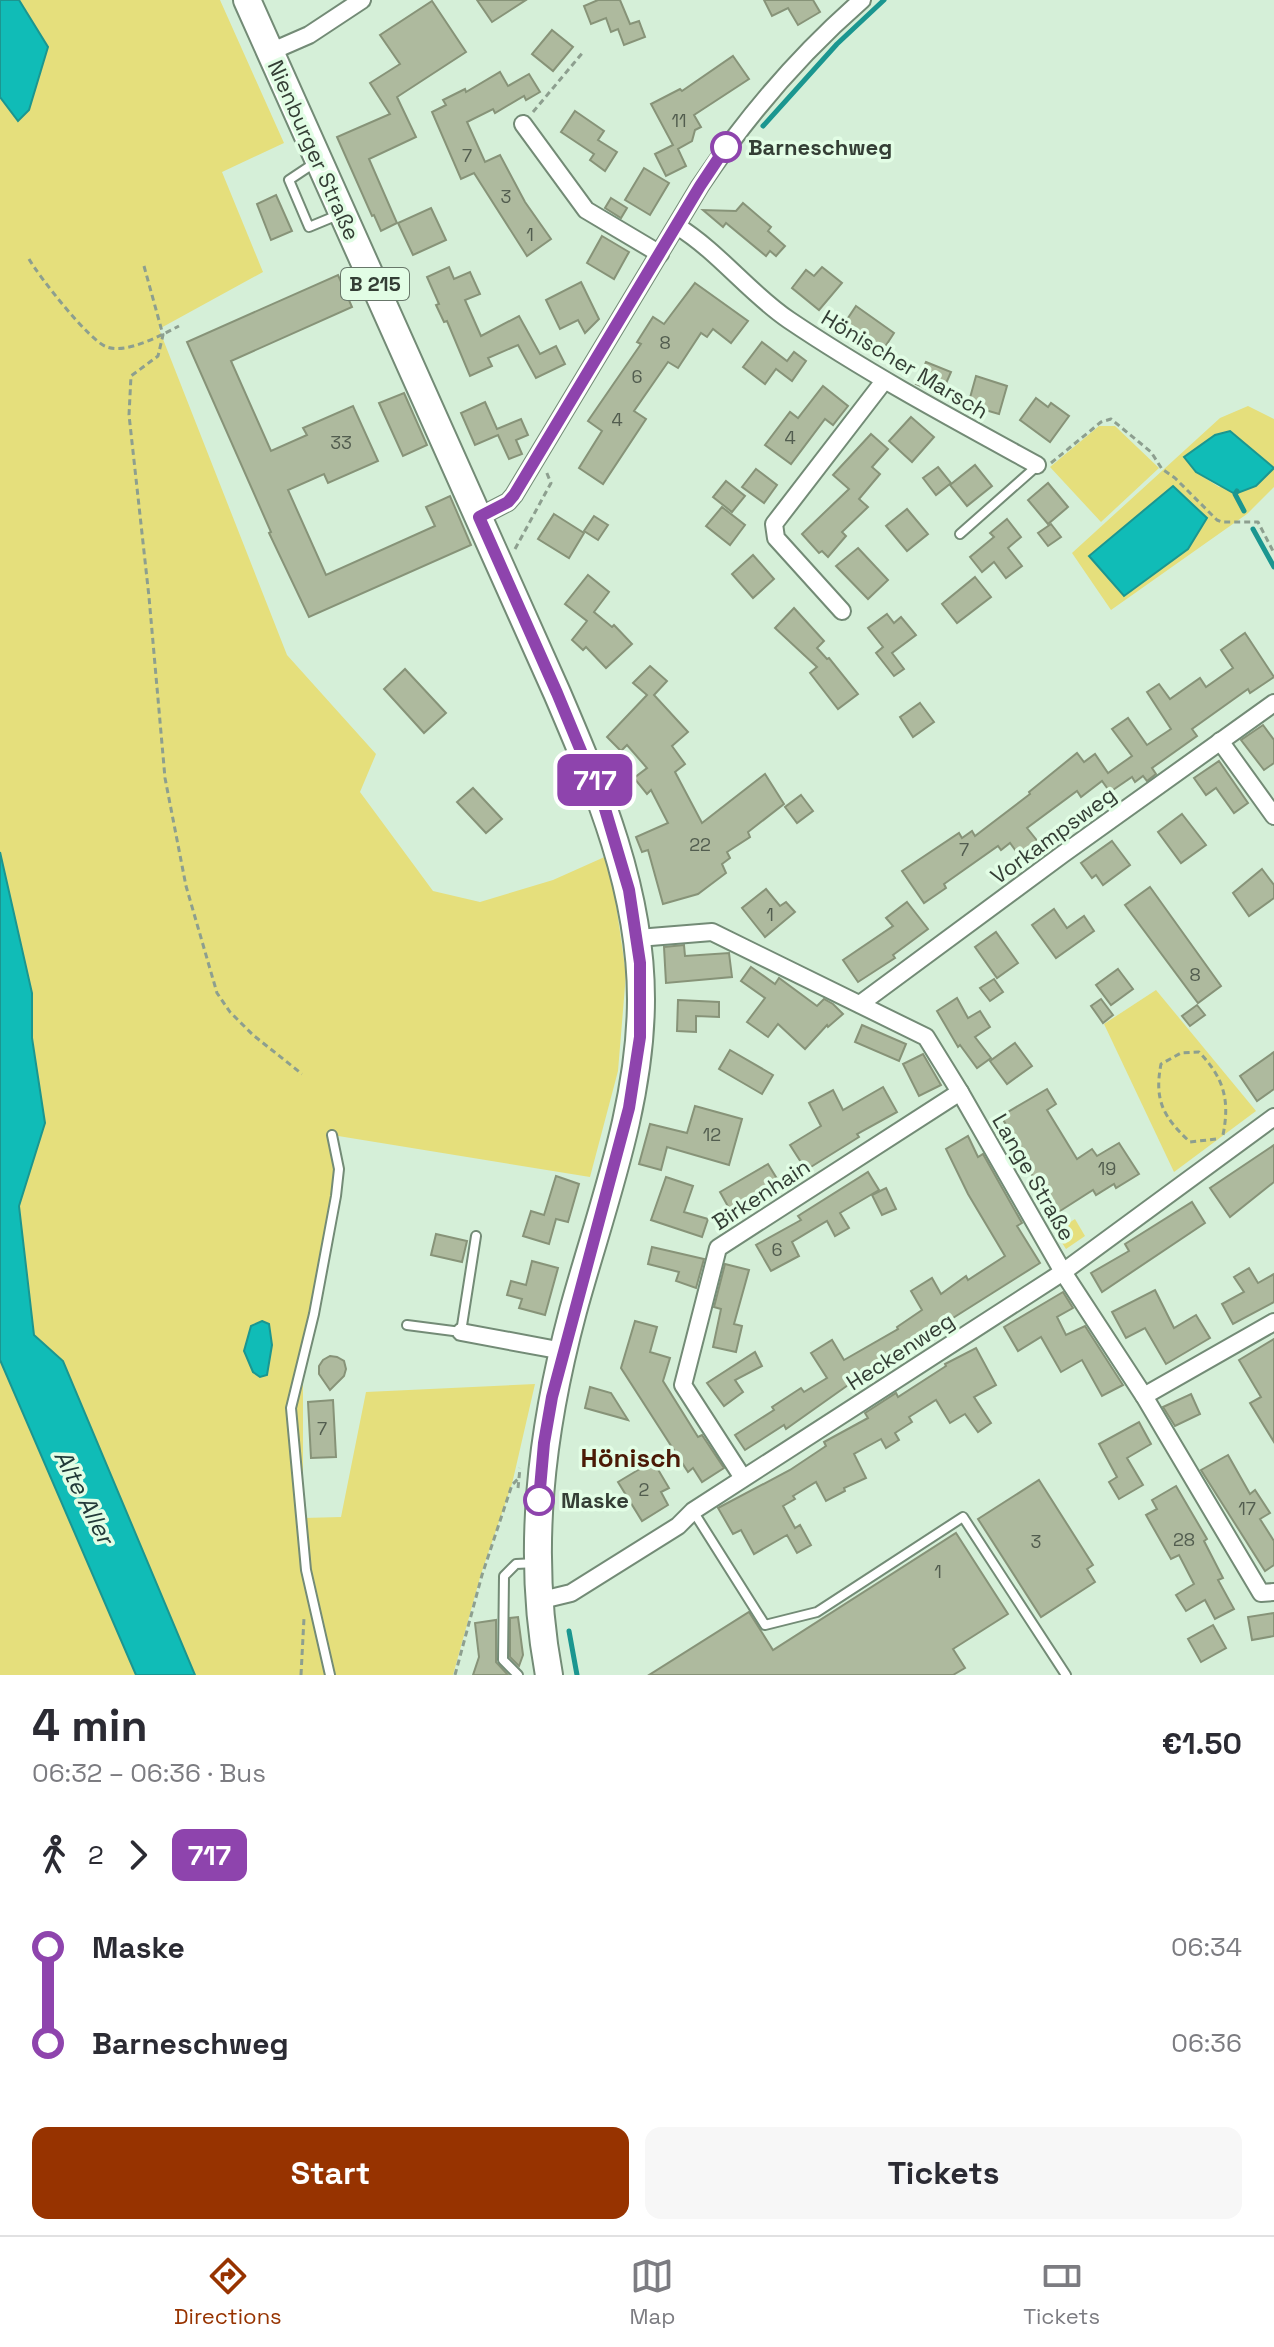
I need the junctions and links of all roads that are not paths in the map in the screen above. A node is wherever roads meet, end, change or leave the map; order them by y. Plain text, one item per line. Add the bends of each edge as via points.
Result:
1 (247, 0) edge
2 (362, 0) edge
3 (862, 0) edge
4 (270, 52) junction
5 (523, 124) road end
6 (319, 160) junction
7 (342, 213) junction
8 (677, 226) junction
9 (660, 254) junction
10 (884, 381) junction
11 (1037, 465) joint
12 (479, 517) junction
13 (960, 534) dead end
14 (842, 611) dead end
15 (1274, 703) edge
16 (1220, 741) junction
17 (1274, 816) edge
18 (638, 938) junction
19 (860, 1004) junction
20 (960, 1092) junction
21 (1274, 1117) edge
22 (332, 1135) dead end
23 (476, 1236) dead end
24 (1063, 1272) junction
25 (1274, 1322) edge
26 (407, 1325) dead end
27 (461, 1332) junction
28 (563, 1351) junction
29 (1144, 1396) junction
30 (743, 1478) junction
31 (693, 1511) junction
32 (537, 1563) junction
33 (1274, 1592) edge
34 (538, 1601) junction
35 (546, 1674) edge
36 (330, 1675) edge
37 (518, 1675) edge
38 (1066, 1675) edge

1 - 4 main road, Nienburger Straße / B 215
2 - 4 street via 309,35
3 - 8 street via 746,120
4 - 6 main road, Nienburger Straße / B 215
5 - 9 street via 586,210
6 - 7 main road, Nienburger Straße / B 215
6 - 7 lane via 289,180 309,227
7 - 12 main road, Nienburger Straße / B 215
8 - 9 street
8 - 10 street, Hönischer Marsch via 786,318
9 - 12 street via 514,495
10 - 11 street, Hönischer Marsch
10 - 14 street via 774,524 776,538
11 - 13 lane
12 - 18 main road, Nienburger Straße / B 215 via 595,782 629,890
15 - 16 street, Vorkampsweg
16 - 17 street
16 - 19 street, Vorkampsweg
18 - 19 street, Lange Straße via 712,932
18 - 28 main road, Nienburger Straße / B 215 via 640,1037 631,1097
19 - 20 street, Lange Straße via 926,1037
20 - 24 street, Lange Straße
20 - 30 street, Birkenhain via 718,1248 683,1385
21 - 24 street, Heckenweg
22 - 36 lane via 339,1169 336,1196 291,1408 306,1570
23 - 27 lane
24 - 29 street, Lange Straße
24 - 30 street, Heckenweg
25 - 29 street
26 - 27 lane
27 - 28 street
28 - 32 main road, Nienburger Straße / B 215 via 544,1443
29 - 33 street, Lange Straße via 1261,1593
30 - 31 street, Heckenweg
31 - 34 street, Heckenweg via 678,1526 571,1593
31 - 38 lane via 765,1625 817,1612 963,1517
32 - 34 main road, Nienburger Straße / B 215
32 - 37 lane via 516,1564 504,1576 503,1660
34 - 35 main road, Nienburger Straße / B 215

